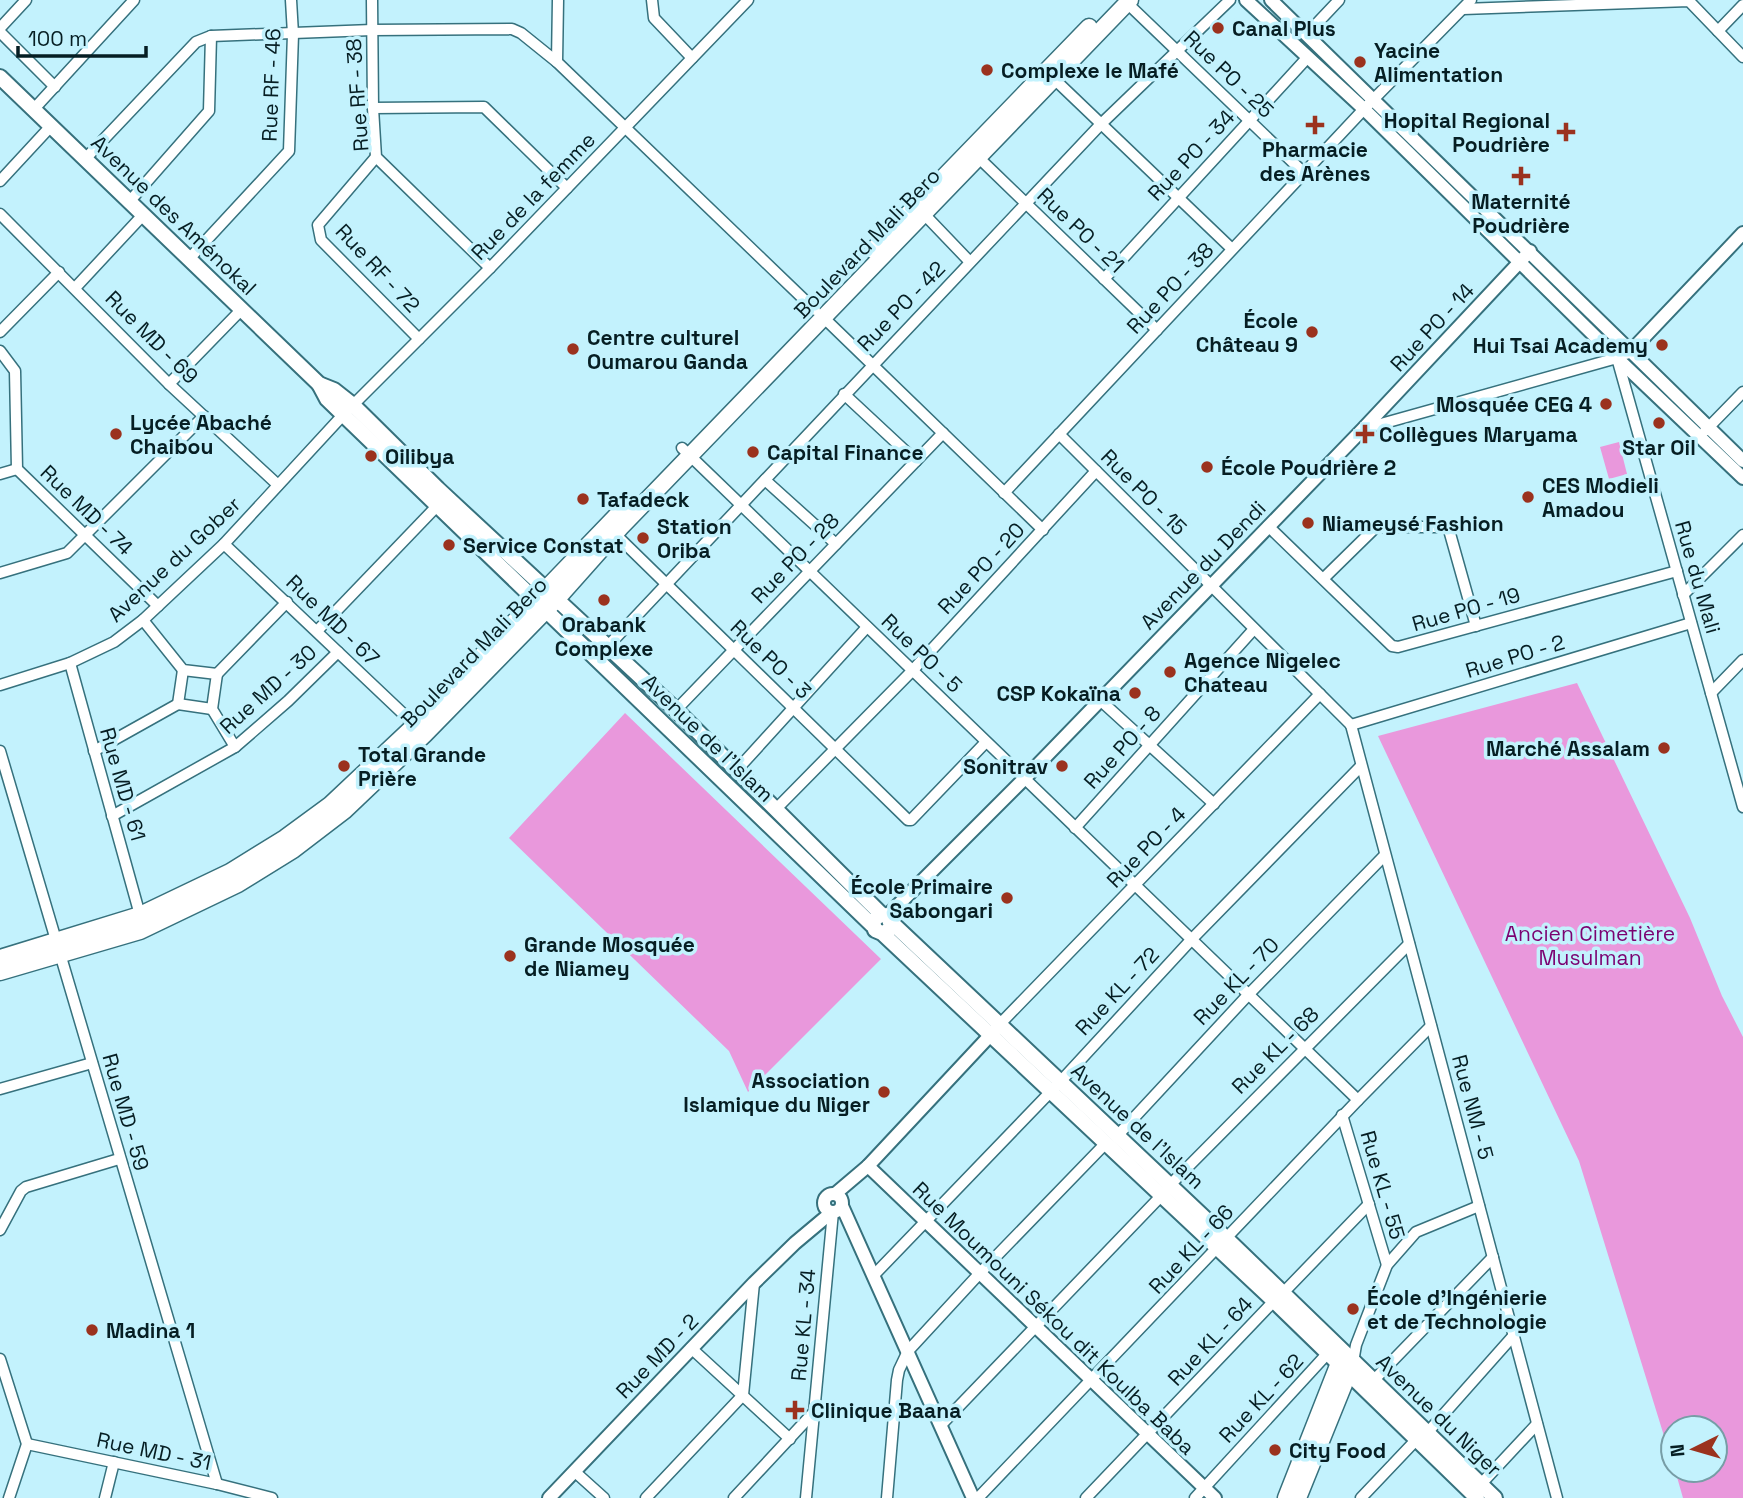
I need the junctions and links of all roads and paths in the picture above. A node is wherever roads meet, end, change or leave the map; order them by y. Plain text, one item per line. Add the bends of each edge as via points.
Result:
1 (26, 0) edge
2 (134, 0) edge
3 (291, 0) edge
4 (372, 0) edge
5 (558, 0) edge
6 (652, 0) edge
7 (748, 0) edge
8 (1230, 0) edge
9 (1246, 0) edge
10 (1271, 0) edge
11 (1339, 0) edge
12 (1471, 0) edge
13 (1124, 1) edge
14 (1534, 3) edge
15 (1743, 5) edge
16 (1463, 9) junction
17 (0, 30) edge
18 (372, 30) junction
19 (1718, 31) junction
20 (293, 34) junction
21 (1307, 34) junction
22 (211, 36) junction
23 (1178, 52) junction
24 (1743, 57) edge
25 (692, 58) junction
26 (1307, 58) junction
27 (557, 62) junction
28 (1050, 75) junction
29 (0, 77) edge
30 (55, 87) junction
31 (1374, 99) junction
32 (373, 108) junction
33 (1364, 109) junction
34 (33, 110) junction
35 (1250, 120) junction
36 (1101, 124) junction
37 (51, 126) junction
38 (627, 127) junction
39 (87, 157) dead end
40 (376, 157) junction
41 (979, 158) junction
42 (1304, 173) junction
43 (0, 181) edge
44 (567, 188) junction
45 (1178, 198) junction
46 (129, 202) junction
47 (1027, 205) junction
48 (0, 214) edge
49 (924, 214) junction
50 (143, 215) junction
51 (1743, 233) edge
52 (1232, 249) junction
53 (1530, 251) junction
54 (189, 259) junction
55 (1519, 261) junction
56 (970, 262) junction
57 (490, 268) junction
58 (59, 272) junction
59 (1104, 279) junction
60 (75, 288) junction
61 (242, 309) junction
62 (819, 314) junction
63 (1157, 330) junction
64 (0, 332) edge
65 (419, 340) junction
66 (0, 351) edge
67 (1631, 351) junction
68 (1617, 358) junction
69 (872, 365) junction
70 (169, 384) junction
71 (1743, 392) edge
72 (844, 394) junction
73 (348, 410) junction
74 (204, 416) junction
75 (1363, 429) junction
76 (1704, 431) junction
77 (943, 433) junction
78 (1059, 435) junction
79 (686, 452) junction
80 (1743, 460) edge
81 (916, 461) junction
82 (17, 469) junction
83 (1096, 471) junction
84 (0, 474) edge
85 (1743, 478) edge
86 (765, 480) junction
87 (278, 485) junction
88 (1004, 493) junction
89 (434, 498) junction
90 (740, 505) junction
91 (1268, 526) junction
92 (611, 530) junction
93 (1043, 530) junction
94 (85, 535) junction
95 (1743, 535) edge
96 (224, 544) junction
97 (836, 544) junction
98 (809, 571) junction
99 (1676, 571) junction
100 (0, 573) edge
101 (1324, 578) junction
102 (666, 584) junction
103 (1210, 585) junction
104 (1683, 595) junction
105 (546, 600) junction
106 (287, 602) junction
107 (158, 606) junction
108 (143, 620) junction
109 (1691, 623) junction
110 (1476, 626) junction
111 (867, 627) junction
112 (1254, 629) junction
113 (317, 631) junction
114 (608, 646) junction
115 (734, 650) junction
116 (338, 652) junction
117 (1743, 660) edge
118 (70, 663) junction
119 (183, 670) junction
120 (912, 671) junction
121 (217, 674) junction
122 (0, 685) edge
123 (1711, 693) junction
124 (1320, 694) junction
125 (1100, 700) junction
126 (178, 704) junction
127 (793, 708) junction
128 (212, 709) junction
129 (676, 710) junction
130 (415, 725) junction
131 (1350, 725) junction
132 (986, 742) junction
133 (1150, 745) junction
134 (235, 747) junction
135 (835, 749) junction
136 (0, 751) edge
137 (94, 751) junction
138 (393, 754) junction
139 (1361, 766) junction
140 (1743, 766) edge
141 (736, 771) junction
142 (1734, 775) junction
143 (1024, 779) junction
144 (1214, 804) junction
145 (1743, 807) edge
146 (775, 810) junction
147 (112, 816) junction
148 (1075, 828) junction
149 (1385, 855) junction
150 (1135, 887) junction
151 (140, 915) junction
152 (883, 922) junction
153 (1191, 940) junction
154 (1409, 944) junction
155 (58, 948) junction
156 (0, 958) edge
157 (0, 972) edge
158 (1248, 995) junction
159 (1431, 1026) junction
160 (995, 1030) junction
161 (1304, 1047) junction
162 (92, 1063) junction
163 (1055, 1086) junction
164 (0, 1089) edge
165 (1357, 1100) junction
166 (1342, 1115) junction
167 (1118, 1135) junction
168 (1105, 1144) junction
169 (119, 1159) junction
170 (868, 1166) junction
171 (1165, 1191) junction
172 (1369, 1205) junction
173 (835, 1206) junction
174 (1479, 1206) junction
175 (926, 1222) junction
176 (0, 1230) edge
177 (809, 1233) junction
178 (830, 1240) junction
179 (794, 1243) junction
180 (1222, 1244) junction
181 (1493, 1257) junction
182 (1387, 1265) junction
183 (979, 1274) junction
184 (874, 1275) junction
185 (754, 1283) junction
186 (1278, 1297) junction
187 (1036, 1329) junction
188 (1514, 1335) junction
189 (691, 1348) junction
190 (908, 1351) junction
191 (0, 1359) edge
192 (1344, 1359) junction
193 (1092, 1381) junction
194 (1370, 1386) junction
195 (743, 1395) junction
196 (814, 1412) junction
197 (1537, 1424) junction
198 (941, 1425) junction
199 (1147, 1435) junction
200 (1422, 1436) junction
201 (790, 1439) junction
202 (27, 1444) junction
203 (114, 1462) junction
204 (574, 1471) junction
205 (217, 1484) junction
206 (1200, 1493) edge
207 (1474, 1493) edge
208 (9, 1498) edge
209 (105, 1498) edge
210 (272, 1498) edge
211 (550, 1498) edge
212 (604, 1498) edge
213 (646, 1498) edge
214 (734, 1498) edge
215 (806, 1498) edge
216 (887, 1498) edge
217 (976, 1498) edge
218 (1086, 1498) edge
219 (1214, 1498) edge
220 (1286, 1498) edge
221 (1298, 1498) edge
222 (1361, 1498) edge
223 (1495, 1498) edge
224 (1557, 1498) edge

1 - 17 street
2 - 30 street
3 - 20 street, Rue RF - 46
4 - 18 street, Rue RF - 38
5 - 27 street
6 - 25 street via 654,18
7 - 25 street, Rue de la femme
8 - 23 street, Rue PO - 42
9 - 26 street
10 - 21 street
11 - 21 street
12 - 16 street, Rue PO - 38
13 - 23 street, Rue PO - 25
13 - 28 main road, Boulevard Mali Bero
14 - 16 street
14 - 19 street via 1689,1
15 - 19 street
16 - 31 street, Rue PO - 38
17 - 30 street
18 - 20 street
18 - 27 street via 512,29
18 - 32 street, Rue RF - 38
19 - 24 street
20 - 22 street
20 - 54 street, Rue RF - 46 via 289,151
21 - 31 street
22 - 39 street via 195,42
22 - 46 street via 209,111
23 - 35 street, Rue PO - 25
23 - 36 street, Rue PO - 42
25 - 38 street, Rue de la femme
26 - 33 street
26 - 35 street, Rue PO - 34
27 - 38 street
28 - 36 street
28 - 41 main road, Boulevard Mali Bero
28 - 62 main road, Boulevard Mali Bero
29 - 34 main road, Avenue des Aménokal
30 - 34 street
31 - 33 street, Rue PO - 38
31 - 53 street
32 - 40 street, Rue RF - 38
32 - 44 street via 484,107
33 - 42 street, Rue PO - 38
33 - 55 street
34 - 37 main road, Avenue des Aménokal
35 - 42 street, Rue PO - 25
35 - 45 street, Rue PO - 34
36 - 45 street
36 - 47 street, Rue PO - 42
37 - 43 street
37 - 46 main road, Avenue des Aménokal
38 - 44 street, Rue de la femme
38 - 62 street
40 - 57 street, Rue RF - 38
40 - 65 street, Rue RF - 72 via 318,225 318,233
41 - 47 street, Rue PO - 21
41 - 49 main road, Boulevard Mali Bero
42 - 52 street, Rue PO - 38
44 - 57 street, Rue de la femme
45 - 52 street
45 - 59 street, Rue PO - 34
46 - 50 main road, Avenue des Aménokal
47 - 56 street, Rue PO - 42
47 - 59 street, Rue PO - 21
48 - 58 street, Rue MD - 69
49 - 56 street
49 - 62 main road, Boulevard Mali Bero
50 - 54 main road, Avenue des Aménokal
50 - 60 street
51 - 67 street
52 - 63 street, Rue PO - 38
53 - 55 street, Rue PO - 14
53 - 67 street
54 - 61 main road, Avenue des Aménokal
55 - 68 street
55 - 75 street, Rue PO - 14
56 - 69 street, Rue PO - 42
57 - 65 street, Rue de la femme
58 - 60 street, Rue MD - 69
58 - 64 street
59 - 63 street, Rue PO - 21
60 - 70 street, Rue MD - 69
61 - 70 street
61 - 73 main road, Avenue des Aménokal via 319,384 327,399
62 - 69 street
62 - 79 main road, Boulevard Mali Bero
63 - 78 street, Rue PO - 38
65 - 73 street, Rue de la femme
66 - 82 street, Rue MD - 74 via 15,371
67 - 68 street
67 - 76 street
68 - 75 street, Avenue du Dendi
68 - 76 street
68 - 99 street, Rue du Mali
69 - 72 street, Rue PO - 42
69 - 77 street
70 - 74 street, Rue MD - 69
71 - 76 street
72 - 81 street
72 - 86 street, Rue PO - 42
73 - 87 street, Avenue du Gober
73 - 89 main road, Avenue des Aménokal
74 - 87 street, Rue MD - 69
74 - 94 street
75 - 91 street, Avenue du Dendi
76 - 80 street
76 - 85 street
77 - 81 street, Rue PO - 28
77 - 88 street
78 - 83 street, Rue PO - 15
78 - 88 street, Rue PO - 38
79 - 90 street, Rue PO - 5
79 - 92 main road, Boulevard Mali Bero
81 - 97 street, Rue PO - 28
82 - 84 street
82 - 94 street, Rue MD - 74
83 - 93 street, Rue PO - 20
83 - 103 street, Rue PO - 15
86 - 90 street, Rue PO - 42
86 - 97 street
87 - 96 street, Avenue du Gober
88 - 93 street
89 - 105 main road, Avenue des Aménokal
89 - 113 street
90 - 98 street, Rue PO - 5
90 - 102 street, Rue PO - 42
91 - 101 street, Rue PO - 19
91 - 103 street, Avenue du Dendi
92 - 102 street, Rue PO - 3
92 - 105 main road, Boulevard Mali Bero
93 - 120 street, Rue PO - 20
94 - 100 street via 67,554
94 - 107 street, Rue MD - 74
95 - 104 street
96 - 106 street, Rue MD - 67
96 - 107 street, Avenue du Gober
97 - 98 street, Rue PO - 28
98 - 111 street, Rue PO - 5
98 - 115 street, Rue PO - 28
99 - 104 street, Rue du Mali
99 - 110 street, Rue PO - 19
101 - 110 street, Rue PO - 19 via 1392,646
101 - 110 street via 1376,527 1446,527
102 - 114 street, Rue PO - 42
102 - 115 street, Rue PO - 3
103 - 112 street, Rue PO - 15
103 - 125 street, Avenue du Dendi
104 - 109 street, Rue du Mali
105 - 114 main road, Avenue de l'Islam
105 - 130 main road, Boulevard Mali Bero
105 - 138 main road, Boulevard Mali Bero
105 - 152 main road, Avenue de l'Islam
106 - 113 street, Rue MD - 67
106 - 121 street
107 - 108 street, Avenue du Gober
108 - 118 street, Avenue du Gober via 114,642
108 - 119 street
109 - 123 street, Rue du Mali
109 - 131 street, Rue PO - 2
111 - 120 street, Rue PO - 5
111 - 127 street
112 - 124 street, Rue PO - 15
112 - 133 street, Rue PO - 8
113 - 116 street, Rue MD - 67
114 - 129 main road, Avenue de l'Islam
115 - 127 street, Rue PO - 3
115 - 129 street, Rue PO - 28
116 - 130 street, Rue MD - 67
116 - 134 street, Rue MD - 30
117 - 123 street
118 - 122 street, Avenue du Gober
118 - 137 street, Rue MD - 61
119 - 121 street
119 - 126 street
120 - 132 street, Rue PO - 5
120 - 135 street, Rue PO - 20
121 - 128 street
123 - 142 street, Rue du Mali
124 - 131 street, Rue PO - 15
124 - 144 street, Rue PO - 4
125 - 133 street
125 - 143 street, Avenue du Dendi
126 - 128 street
126 - 137 street
127 - 135 street, Rue PO - 3
127 - 141 street
128 - 134 street
129 - 141 main road, Avenue de l'Islam
130 - 138 main road, Boulevard Mali Bero
131 - 139 street, Rue NM - 5
132 - 135 street, Rue PO - 3 via 911,820
132 - 143 street, Rue PO - 5
133 - 144 street
133 - 148 street, Rue PO - 8
134 - 147 street, Rue MD - 30
135 - 146 street, Rue PO - 20
136 - 155 street, Rue MD - 59
137 - 147 street, Rue MD - 61
138 - 151 main road, Boulevard Mali Bero via 285,838 230,872
138 - 155 main road, Boulevard Mali Bero via 344,811 238,884 140,930
139 - 149 street, Rue NM - 5
139 - 153 street, Rue KL - 72
140 - 142 street
141 - 146 main road, Avenue de l'Islam
142 - 145 street, Rue du Mali
143 - 148 street, Rue PO - 5
143 - 152 street, Avenue du Dendi
144 - 150 street, Rue PO - 4
146 - 152 main road, Avenue de l'Islam
147 - 151 street, Rue MD - 61
148 - 150 street, Rue PO - 5
149 - 154 street, Rue NM - 5
149 - 158 street, Rue KL - 70
150 - 153 street, Rue PO - 5
150 - 160 street, Rue PO - 4
151 - 155 main road, Boulevard Mali Bero
152 - 160 main road, Avenue de l'Islam
153 - 158 street, Rue PO - 5
153 - 163 street, Rue KL - 72
154 - 159 street, Rue NM - 5
154 - 161 street, Rue KL - 68
155 - 156 main road, Boulevard Mali Bero
155 - 157 main road, Boulevard Mali Bero
155 - 162 street, Rue MD - 59
158 - 161 street, Rue PO - 5
158 - 167 street, Rue KL - 70
159 - 165 street, Rue KL - 66
159 - 174 street, Rue NM - 5
160 - 163 main road, Avenue de l'Islam
160 - 170 street, Rue MD - 2
161 - 165 street, Rue PO - 5
161 - 171 street, Rue KL - 68
162 - 164 street
162 - 169 street, Rue MD - 59
163 - 167 main road, Avenue de l'Islam
163 - 168 main road, Avenue de l'Islam
163 - 175 street, Rue KL - 72
165 - 166 street, Rue KL - 66
166 - 172 street, Rue KL - 55
166 - 180 street, Rue KL - 66
167 - 171 main road, Avenue de l'Islam
168 - 171 main road, Avenue de l'Islam
168 - 183 street
169 - 176 street via 26,1187
169 - 205 street, Rue MD - 59
170 - 173 street, Rue MD - 2
170 - 175 street, Rue Moumouni Sékou dit Koulba Baba
171 - 180 main road, Avenue de l'Islam
171 - 187 street, Rue KL - 68
172 - 182 street, Rue KL - 55
172 - 186 street, Rue KL - 64
173 - 177 street, Rue MD - 2
173 - 178 street, Rue KL - 34
173 - 179 street, Rue MD - 2
173 - 184 street via 851,1226
174 - 181 street, Rue NM - 5
174 - 182 street via 1416,1232
175 - 183 street, Rue Moumouni Sékou dit Koulba Baba
175 - 184 street, Rue KL - 72
177 - 178 street, Rue KL - 34
177 - 179 street, Rue MD - 2
178 - 196 street, Rue KL - 34
179 - 185 street, Rue MD - 2
180 - 186 main road, Avenue de l'Islam
180 - 193 street, Rue KL - 66
181 - 188 street, Rue NM - 5
181 - 194 street
182 - 192 street
183 - 187 street, Rue Moumouni Sékou dit Koulba Baba
183 - 190 street
184 - 190 street
185 - 189 street, Rue MD - 2
185 - 195 street
186 - 192 main road, Avenue de l'Islam
186 - 199 street, Rue KL - 64
187 - 193 street, Rue Moumouni Sékou dit Koulba Baba
187 - 198 street, Rue KL - 68
188 - 197 street, Rue NM - 5
188 - 200 street
189 - 195 street
189 - 204 street, Rue MD - 2
190 - 198 street
190 - 216 street via 897,1380
191 - 202 street
192 - 194 main road
192 - 206 street, Rue KL - 62
192 - 220 main road
192 - 221 main road
193 - 199 street, Rue Moumouni Sékou dit Koulba Baba
193 - 217 street, Rue KL - 66
194 - 200 main road, Avenue du Niger
195 - 201 street
195 - 213 street
196 - 201 street
196 - 215 street, Rue KL - 34
197 - 207 street
197 - 224 street, Rue NM - 5
198 - 217 street
199 - 206 street, Rue Moumouni Sékou dit Koulba Baba
199 - 218 street, Rue KL - 64
200 - 207 main road, Avenue du Niger
200 - 222 street
201 - 214 street
202 - 203 street, Rue MD - 31
202 - 208 street
203 - 205 street, Rue MD - 31
203 - 209 street
204 - 211 street, Rue MD - 2
204 - 212 street
205 - 210 street, Rue MD - 31
206 - 219 street, Rue Moumouni Sékou dit Koulba Baba
207 - 223 main road, Avenue du Niger

